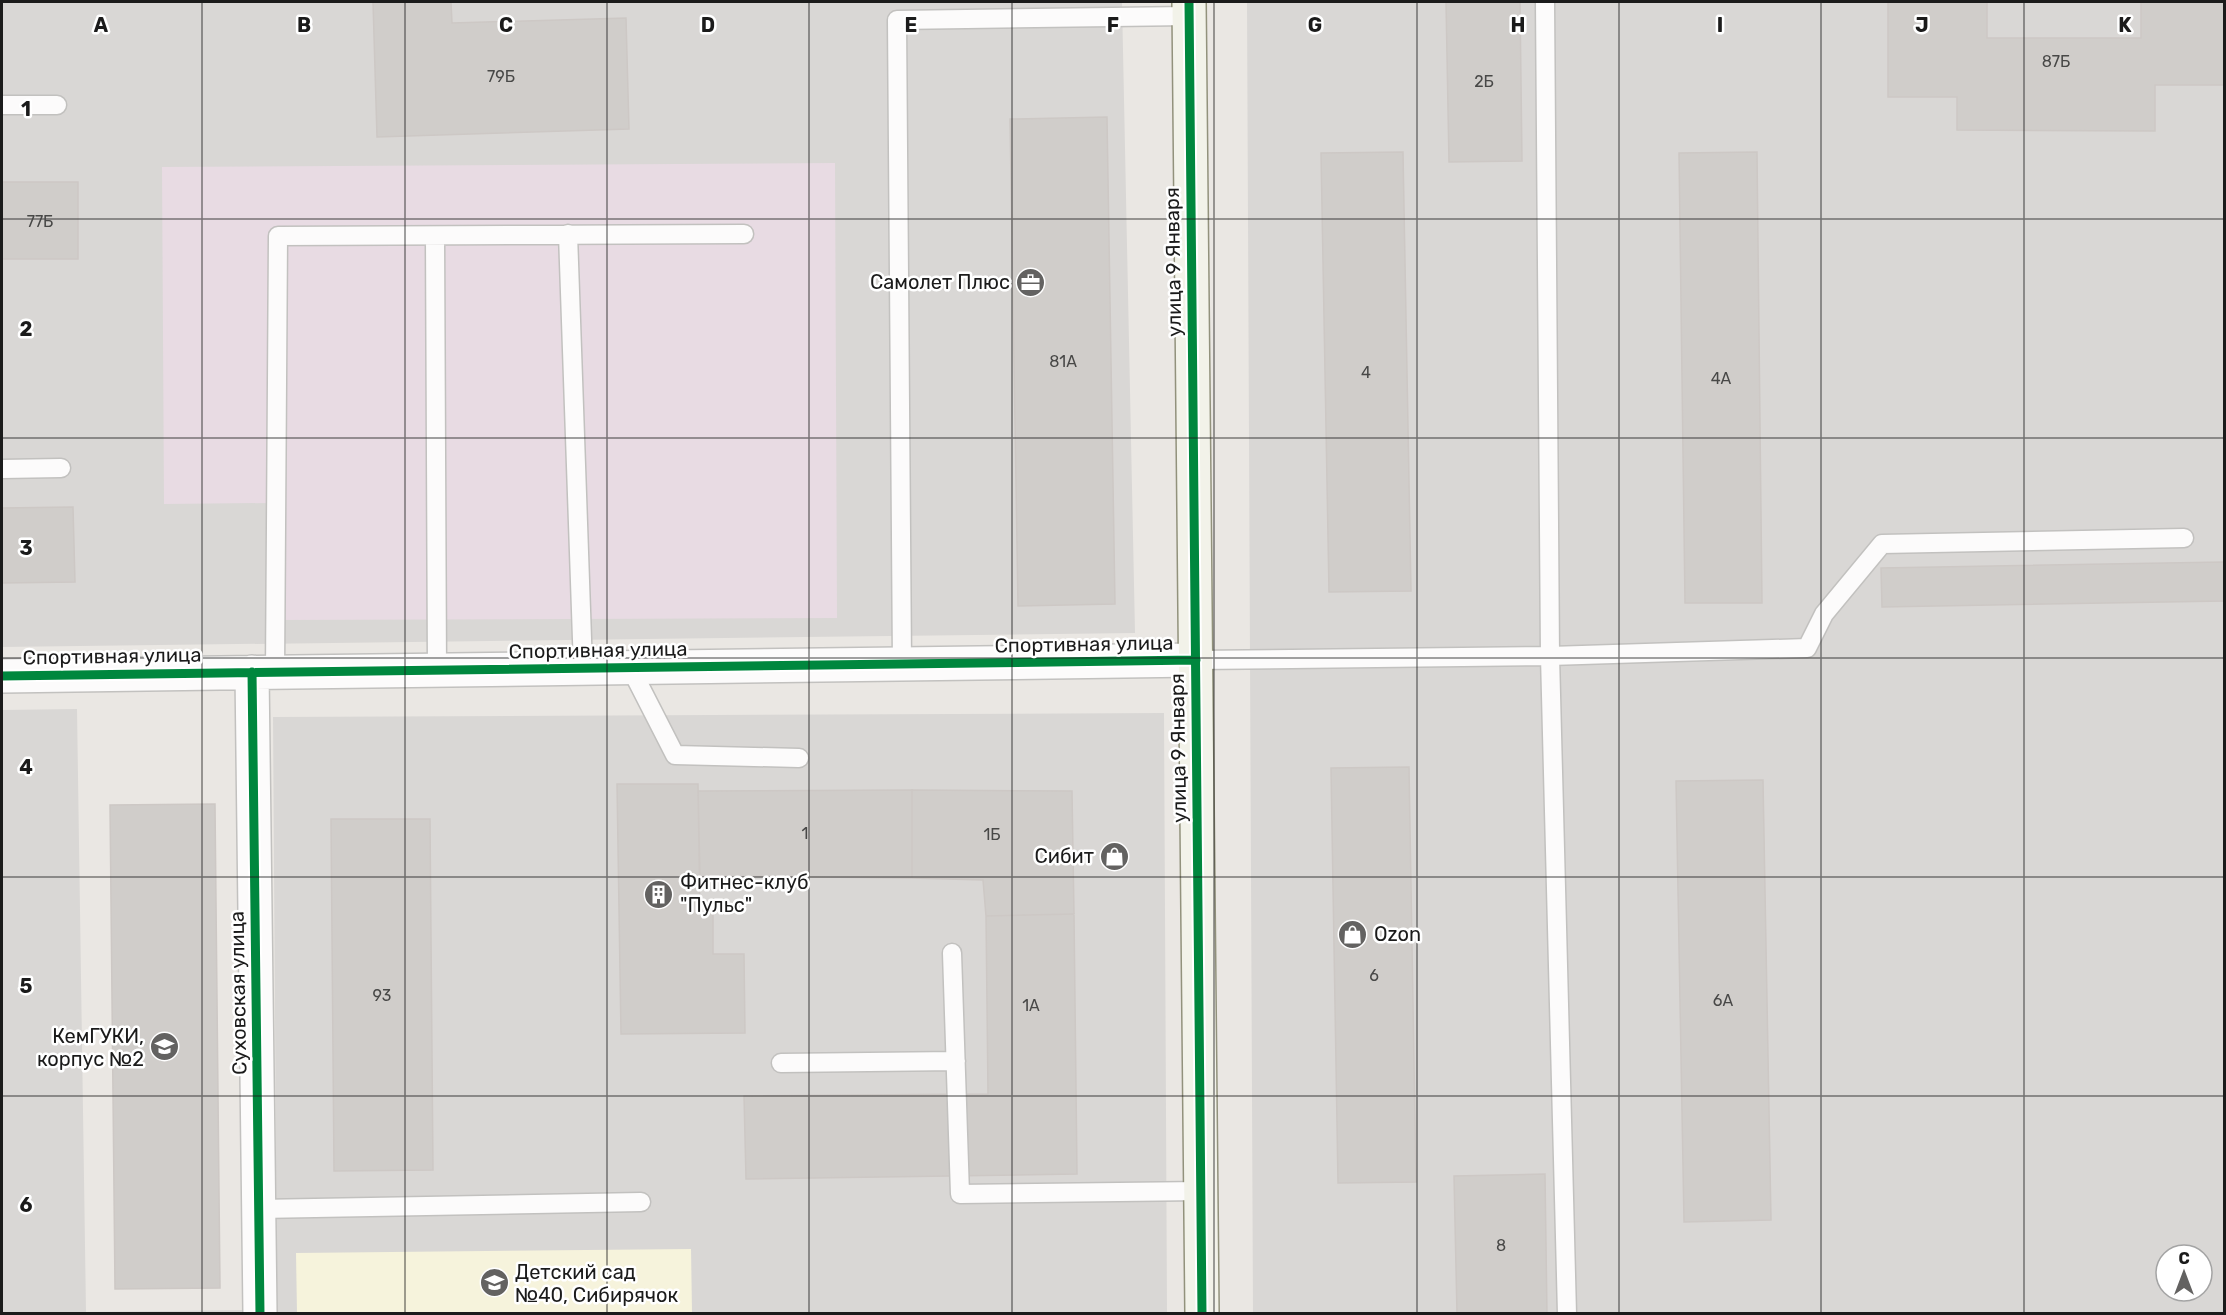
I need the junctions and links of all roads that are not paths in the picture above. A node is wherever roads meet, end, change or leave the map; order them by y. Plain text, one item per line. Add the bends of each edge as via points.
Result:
1 (1545, 2) edge
2 (1189, 9) edge
3 (2, 105) edge
4 (57, 105) dead end
5 (568, 234) junction
6 (744, 234) dead end
7 (435, 236) junction
8 (61, 468) dead end
9 (2, 469) edge
10 (2184, 538) dead end
11 (1550, 656) junction
12 (1196, 660) junction
13 (902, 664) junction
14 (583, 668) junction
15 (630, 668) junction
16 (437, 670) junction
17 (264, 672) junction
18 (2, 676) edge
19 (799, 759) dead end
20 (952, 953) dead end
21 (956, 1061) junction
22 (781, 1063) dead end
23 (1201, 1191) junction
24 (641, 1202) dead end
25 (259, 1209) junction
26 (260, 1314) edge
27 (1202, 1314) edge
28 (1567, 1314) edge

1 - 11 lane
2 - 12 street, улица 9 Января
2 - 13 lane via 897,20
3 - 4 lane
5 - 6 lane
5 - 7 lane
5 - 14 lane
7 - 16 lane
7 - 17 lane via 278,237
8 - 9 lane
10 - 11 lane via 1882,544 1824,614 1806,648
11 - 12 lane
11 - 28 lane
12 - 13 street, Спортивная улица
12 - 23 street, улица 9 Января
13 - 15 street, Спортивная улица
14 - 15 street, Спортивная улица
14 - 16 street, Спортивная улица
15 - 19 lane via 675,755
16 - 17 street, Спортивная улица
17 - 18 street, Спортивная улица
17 - 25 street, Суховская улица
20 - 21 lane
21 - 22 lane
21 - 23 lane via 960,1194
23 - 27 street, улица 9 Января
24 - 25 lane
25 - 26 street, Суховская улица

